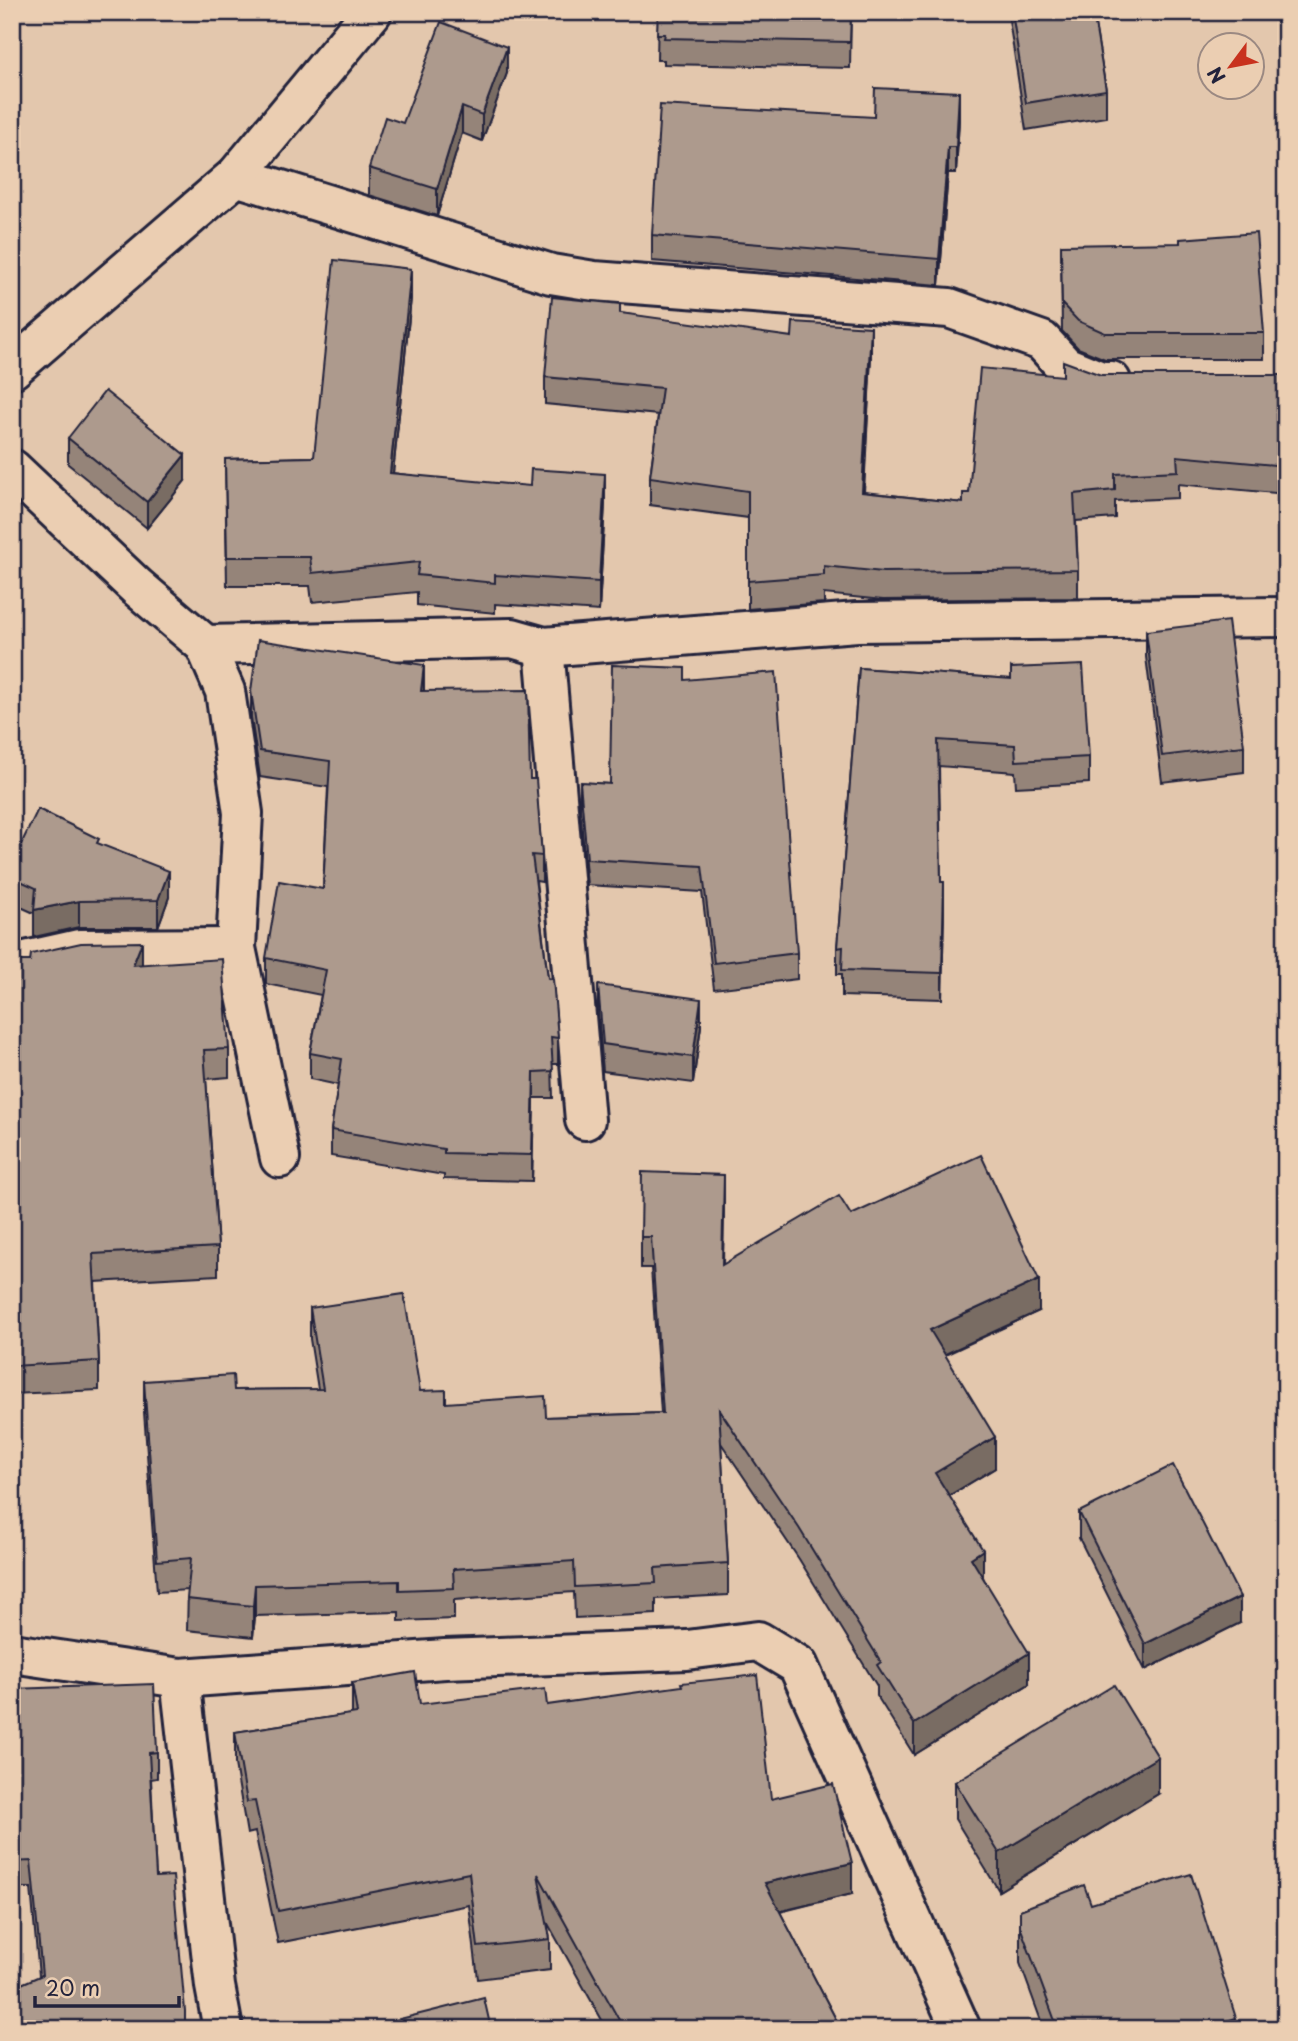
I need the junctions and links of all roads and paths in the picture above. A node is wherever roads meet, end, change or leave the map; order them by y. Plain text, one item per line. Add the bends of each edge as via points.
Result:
1 (372, 12) edge
2 (236, 176) junction
3 (12, 369) edge
4 (1141, 382) edge
5 (12, 469) edge
6 (1286, 617) edge
7 (205, 645) junction
8 (544, 647) junction
9 (236, 948) junction
10 (12, 964) edge
11 (585, 1119) dead end
12 (280, 1158) dead end
13 (12, 1653) edge
14 (180, 1678) junction
15 (223, 2029) edge
16 (961, 2029) edge

1 - 2 street
2 - 3 street
2 - 4 street via 551,274 948,308 1042,341 1065,366 1101,382
5 - 7 street
6 - 8 street via 857,622
7 - 8 street via 512,638
7 - 9 street via 225,691 243,813
8 - 11 street
9 - 10 street via 79,949
9 - 12 street
13 - 14 street
14 - 15 street
14 - 16 street via 445,1659 687,1650 758,1641 798,1665

